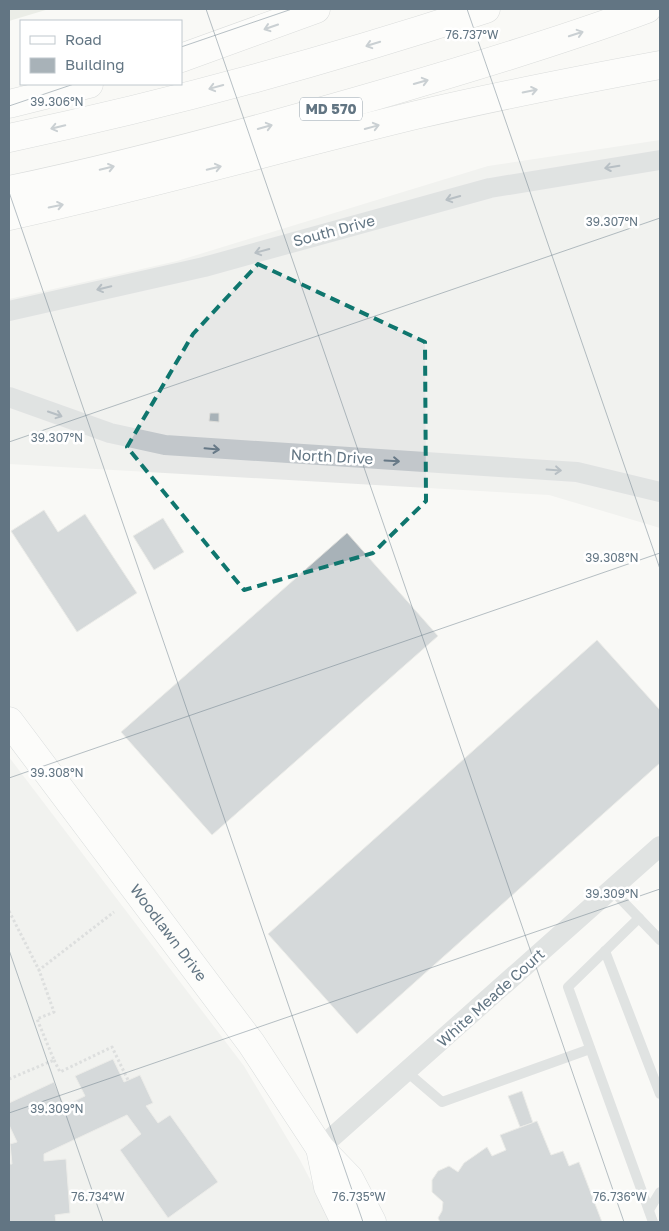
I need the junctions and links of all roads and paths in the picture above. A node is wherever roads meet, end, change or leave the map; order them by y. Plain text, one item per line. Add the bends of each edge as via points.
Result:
1 (316, 9) edge
2 (486, 9) edge
3 (647, 9) edge
4 (182, 58) edge
5 (660, 65) edge
6 (85, 85) edge
7 (9, 104) edge
8 (9, 138) edge
9 (660, 160) edge
10 (9, 190) edge
11 (9, 216) edge
12 (9, 311) edge
13 (9, 398) edge
14 (660, 492) edge
15 (9, 721) edge
16 (660, 846) edge
17 (612, 890) junction
18 (9, 910) edge
19 (114, 912) dead end
20 (639, 918) junction
21 (660, 940) edge
22 (605, 951) junction
23 (39, 970) junction
24 (590, 1049) junction
25 (54, 1060) junction
26 (407, 1072) junction
27 (9, 1079) edge
28 (128, 1080) dead end
29 (660, 1094) edge
30 (320, 1148) junction
31 (660, 1192) edge
32 (649, 1210) junction
33 (345, 1222) edge
34 (372, 1222) edge
35 (653, 1222) edge

1 -> 4 main road
2 -> 8 main road via 324,59
10 -> 3 main road, MD 570 via 201,145 339,106 471,68
11 -> 5 main road via 209,169 416,115
6 - 7 main road
9 -> 12 street, South Drive via 490,188 204,267
13 -> 14 street, North Drive via 110,433 164,445 577,472
15 - 30 main road, Woodlawn Drive via 251,1043
16 - 17 street, White Meade Court
17 - 20 lane
17 - 26 street, White Meade Court
18 - 23 path
19 - 23 path
20 - 21 lane
20 - 22 lane
22 - 24 lane via 568,987
22 - 29 lane
23 - 25 path via 54,1012 37,1019
24 - 26 lane via 442,1102
24 - 32 lane
25 - 27 path
25 - 28 path via 60,1072 112,1048
26 - 30 street, White Meade Court
30 - 33 main road, Woodlawn Drive via 328,1187
30 - 34 main road, Woodlawn Drive via 349,1178
31 - 32 lane
32 - 35 lane

